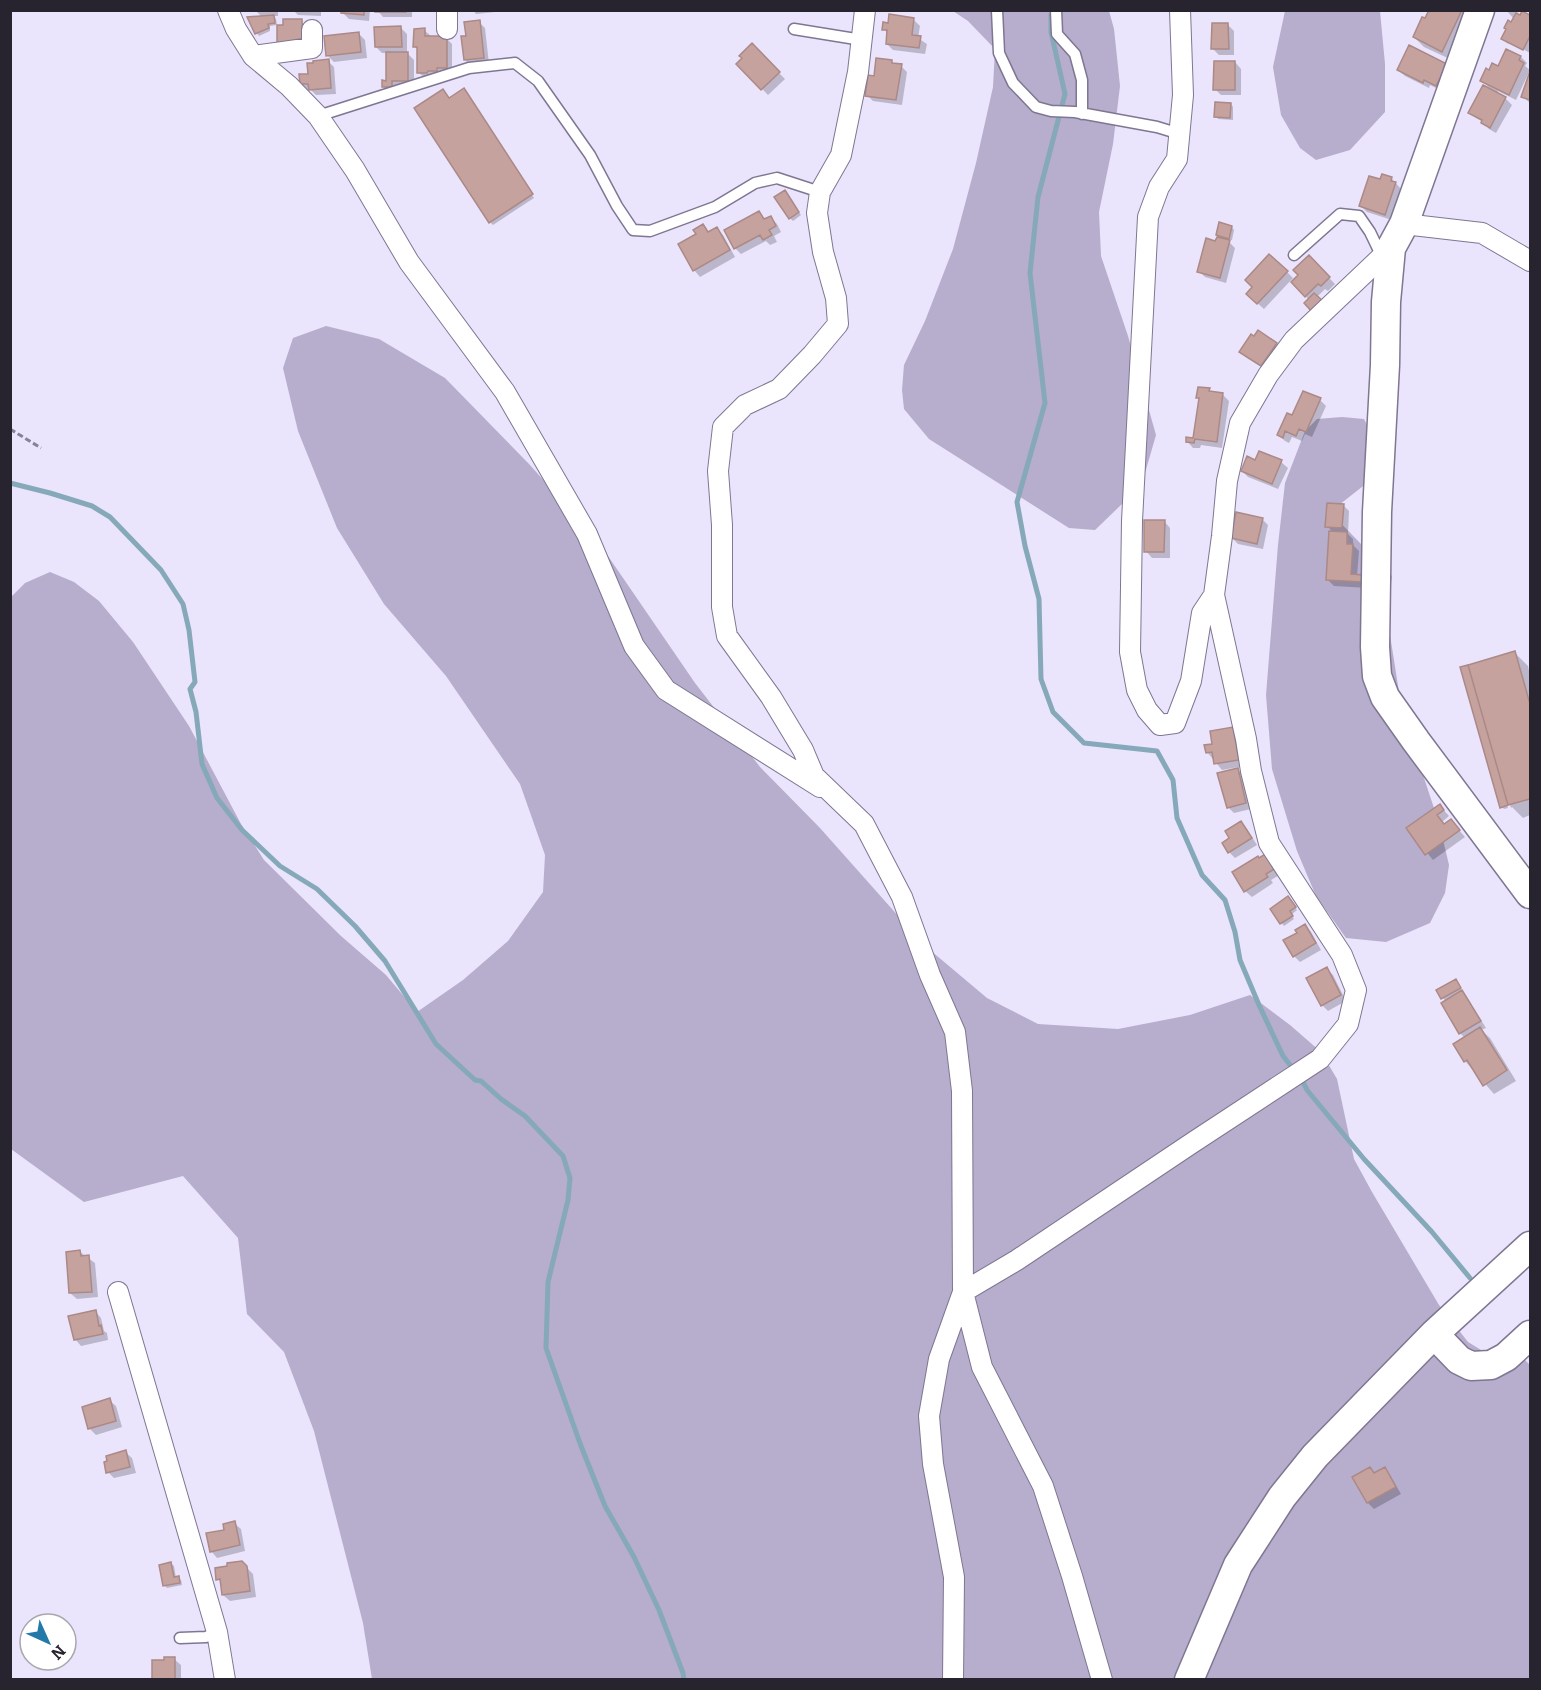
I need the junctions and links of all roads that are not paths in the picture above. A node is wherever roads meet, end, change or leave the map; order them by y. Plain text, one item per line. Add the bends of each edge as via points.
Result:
1 (228, 10) edge
2 (865, 10) edge
3 (997, 10) edge
4 (1056, 10) edge
5 (1180, 10) edge
6 (1480, 10) edge
7 (794, 29) dead end
8 (312, 30) dead end
9 (862, 40) junction
10 (253, 56) junction
11 (1079, 113) junction
12 (318, 116) junction
13 (1180, 134) junction
14 (820, 192) junction
15 (1392, 243) junction
16 (1294, 255) dead end
17 (1530, 261) edge
18 (1214, 595) junction
19 (835, 796) junction
20 (1530, 894) edge
21 (1530, 1246) edge
22 (118, 1292) dead end
23 (963, 1292) junction
24 (1434, 1334) junction
25 (1530, 1335) edge
26 (217, 1632) junction
27 (180, 1638) dead end
28 (225, 1680) edge
29 (953, 1680) edge
30 (1102, 1680) edge
31 (1189, 1680) edge

1 - 10 street
2 - 9 street
3 - 11 lane via 999,53 1013,83 1036,107
4 - 11 lane via 1058,34 1075,54 1082,80
5 - 13 street via 1184,95
6 - 15 street
7 - 9 lane
8 - 10 street via 312,48
9 - 14 street via 841,155
10 - 12 street
11 - 13 lane
12 - 14 lane via 469,68 514,63 538,81 590,155 633,230 650,231 716,207 755,183 777,178
12 - 19 street via 409,262 505,392 587,534 634,646 666,690
13 - 18 street via 1177,159 1159,187 1148,217 1132,521 1130,652 1137,690 1160,725 1175,723 1191,681 1202,613
14 - 19 street via 817,213 838,324 779,389 745,405 723,427 718,471 722,607 727,636 771,696 814,776
15 - 16 lane via 1370,232 1359,216 1340,214
15 - 17 street via 1482,233
15 - 18 street via 1294,340 1240,423 1227,481
15 - 20 street via 1377,512 1377,676 1385,697
18 - 23 street via 1269,843 1342,955 1356,990 1348,1024 1320,1059
19 - 23 street via 864,824 902,897 955,1032 962,1091
21 - 24 street
22 - 26 street
23 - 29 street via 939,1359 930,1416 933,1464 954,1576
23 - 30 street via 982,1367 1043,1486
24 - 25 street via 1459,1360 1471,1366 1491,1365
24 - 31 street via 1315,1456 1282,1497 1238,1565
26 - 27 lane via 206,1637
26 - 28 street

